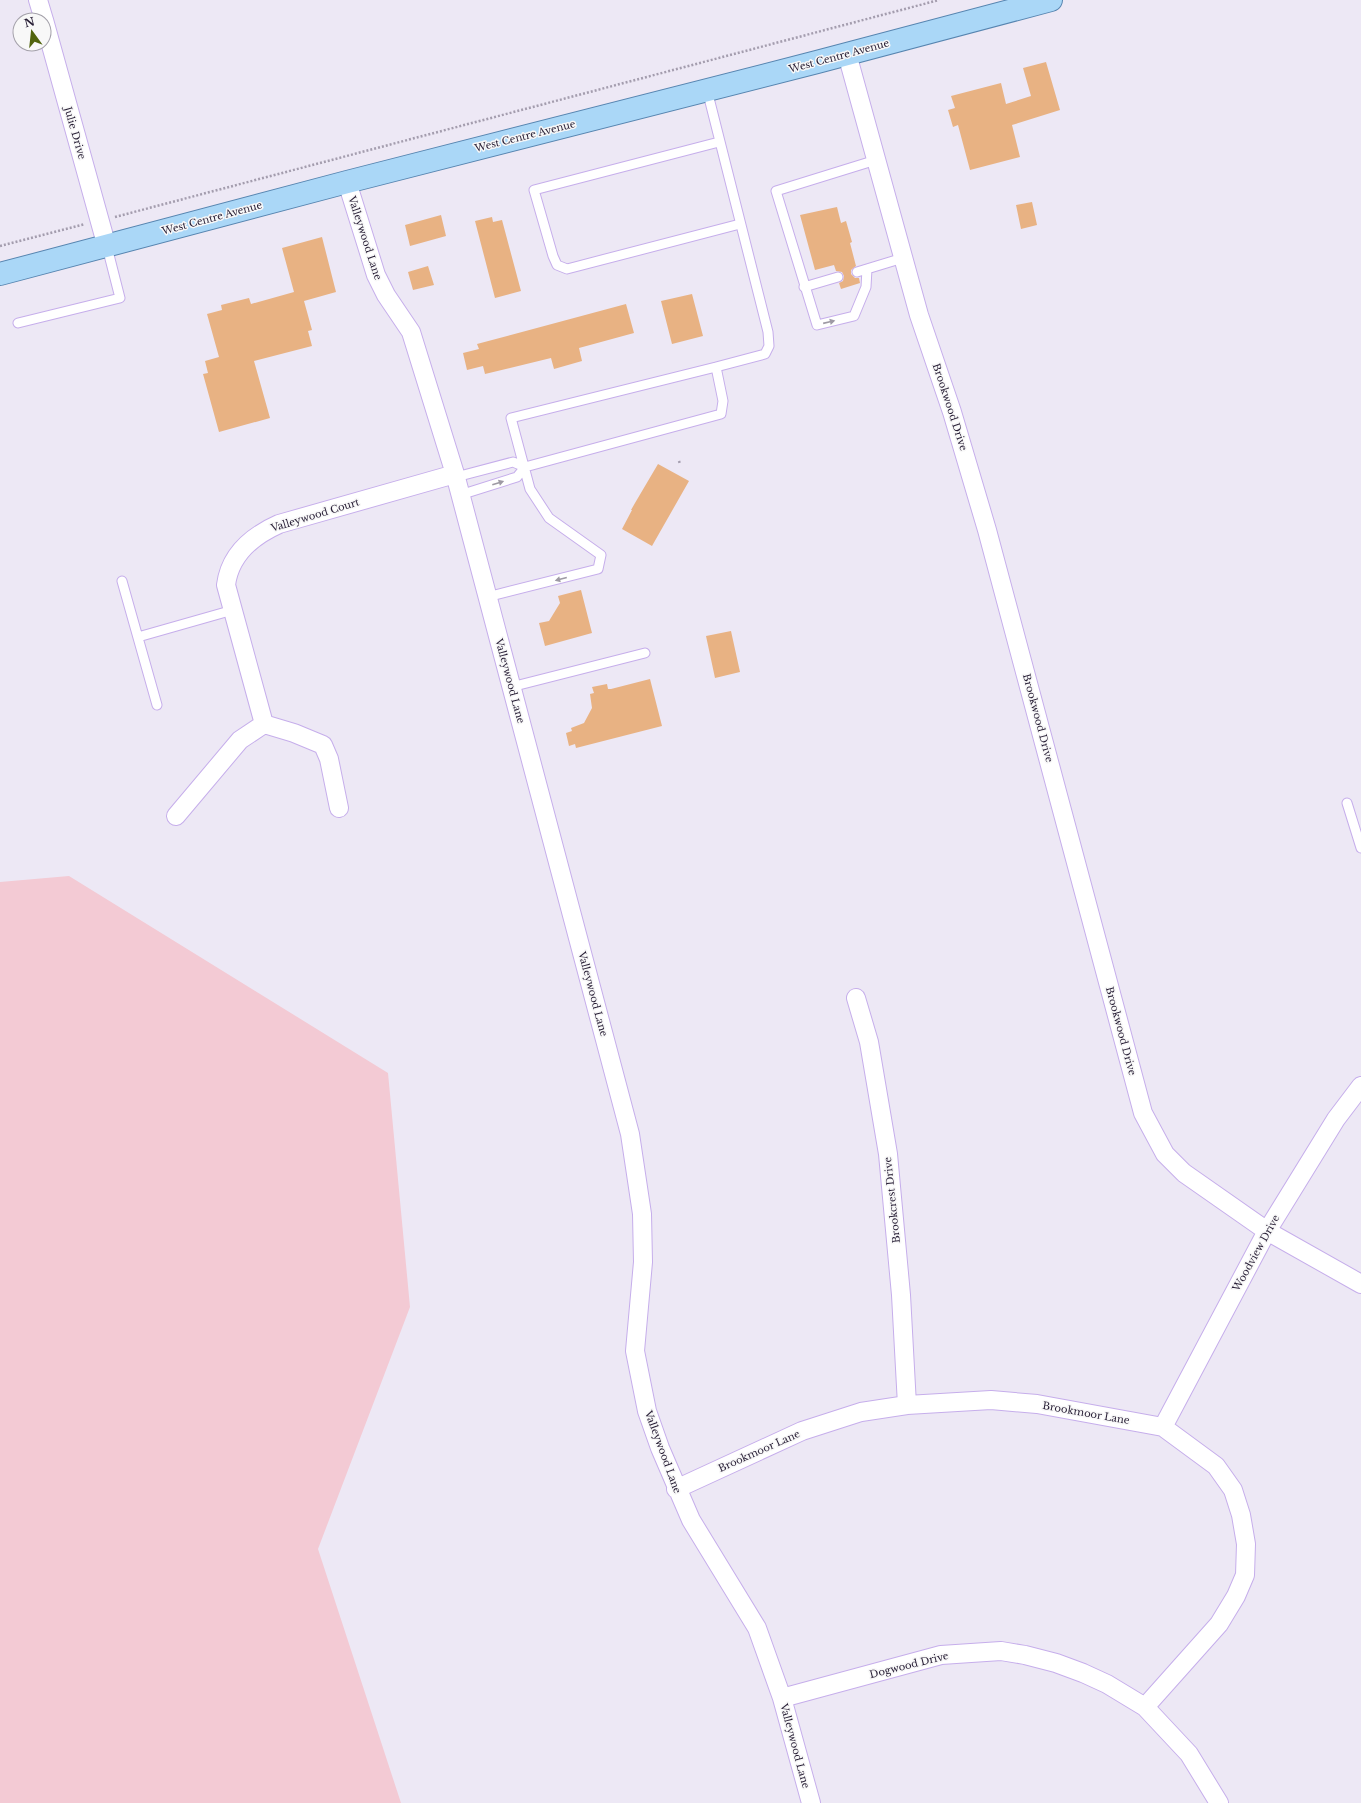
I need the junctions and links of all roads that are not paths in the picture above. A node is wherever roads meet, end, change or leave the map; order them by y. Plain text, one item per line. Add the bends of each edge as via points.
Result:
1 (38, 0) edge
2 (1051, 0) edge
3 (1021, 4) edge
4 (42, 12) edge
5 (52, 49) edge
6 (847, 54) junction
7 (707, 90) junction
8 (719, 142) junction
9 (876, 160) junction
10 (347, 182) junction
11 (740, 224) junction
12 (107, 247) junction
13 (904, 258) junction
14 (867, 269) junction
15 (857, 272) dead end
16 (0, 274) edge
17 (838, 277) dead end
18 (804, 287) junction
19 (18, 324) dead end
20 (716, 367) junction
21 (525, 467) junction
22 (455, 476) junction
23 (460, 495) junction
24 (122, 581) dead end
25 (487, 597) junction
26 (233, 610) junction
27 (138, 637) junction
28 (645, 653) dead end
29 (511, 687) junction
30 (156, 705) dead end
31 (264, 724) junction
32 (1347, 803) dead end
33 (339, 808) dead end
34 (176, 816) dead end
35 (1361, 848) edge
36 (856, 998) dead end
37 (1361, 1086) edge
38 (1267, 1231) junction
39 (1361, 1284) edge
40 (907, 1405) junction
41 (1163, 1427) junction
42 (676, 1489) junction
43 (782, 1698) junction
44 (1145, 1707) junction
45 (811, 1803) edge
46 (1219, 1803) edge

1 - 4 street, Julie Drive
2 - 3 main road, West Centre Avenue
3 - 6 main road, West Centre Avenue
5 - 12 street, Julie Drive
6 - 7 main road, West Centre Avenue
6 - 9 street, Brookwood Drive
7 - 8 lane
7 - 10 main road, West Centre Avenue
8 - 11 lane
8 - 11 lane via 534,190 553,256 557,265 567,269
9 - 13 street, Brookwood Drive
9 - 18 lane via 776,191
10 - 12 main road, West Centre Avenue
10 - 22 street, Valleywood Lane via 376,275 410,332
11 - 20 lane via 768,332 769,346 765,354
12 - 16 main road, West Centre Avenue
12 - 19 lane via 120,298
13 - 14 lane
13 - 38 street, Brookwood Drive via 919,315 952,412 987,530 1143,1113 1165,1154 1184,1173
14 - 15 lane
18 -> 14 lane via 817,325 854,316 866,288
17 - 18 lane
20 - 21 lane via 723,401 721,414
20 - 21 lane via 511,418
21 - 22 lane via 513,462
23 -> 21 lane via 517,477
21 -> 25 lane via 530,490 549,518 601,555 598,569
22 - 23 street, Valleywood Lane
22 - 26 street, Valleywood Court via 279,524 260,533 246,544 228,572 226,585
23 - 25 street, Valleywood Lane
24 - 27 lane
25 - 29 street, Valleywood Lane
26 - 27 lane
26 - 31 street, Valleywood Court
27 - 30 lane
28 - 29 lane
29 - 42 street, Valleywood Lane via 630,1134 642,1214 643,1262 635,1351 648,1411
31 - 33 street via 323,745 329,759
31 - 34 street via 240,740
32 - 35 lane
36 - 40 street, Brookcrest Drive via 869,1042 888,1154 901,1295
37 - 38 street, Woodview Drive via 1336,1119
38 - 39 street, Brookwood Drive
38 - 41 street, Woodview Drive
40 - 41 street, Brookmoor Lane via 991,1400 1030,1403
40 - 42 street, Brookmoor Lane via 861,1412 802,1431
41 - 44 street, Brookmoor Lane via 1216,1466 1233,1490 1246,1544 1246,1575 1219,1624
42 - 43 street, Valleywood Lane via 691,1520 757,1628
43 - 44 street, Dogwood Drive via 941,1655 1001,1651 1056,1663 1083,1673
43 - 45 street, Valleywood Lane
44 - 46 street, Dogwood Drive via 1189,1754

